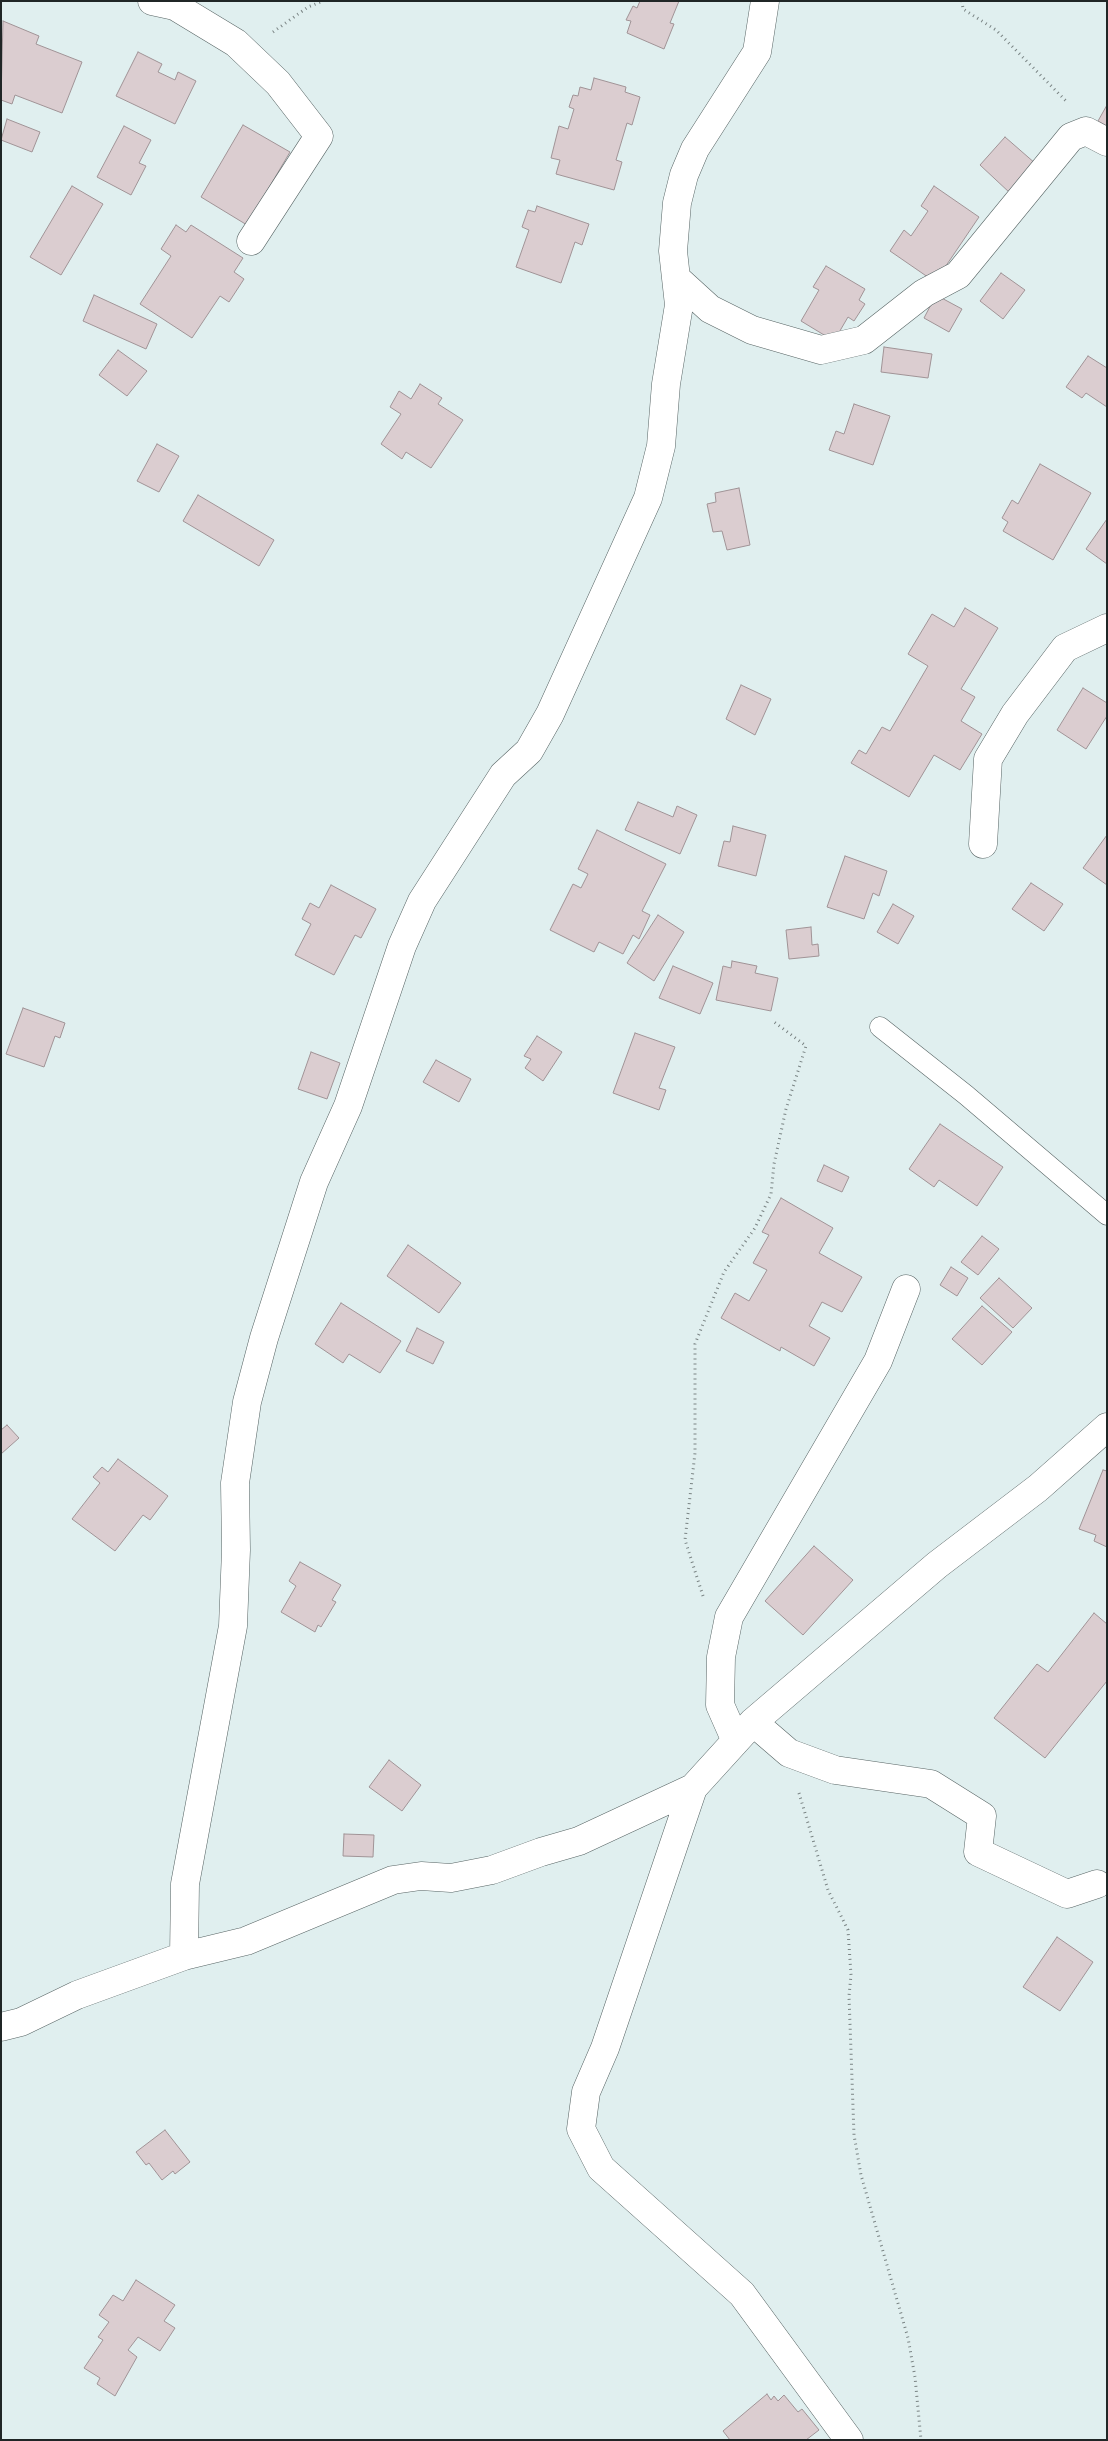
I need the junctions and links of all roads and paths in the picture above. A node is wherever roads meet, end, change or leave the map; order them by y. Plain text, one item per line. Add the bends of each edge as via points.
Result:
1 (152, 1) edge
2 (323, 1) edge
3 (765, 1) edge
4 (962, 1) edge
5 (236, 44) junction
6 (1096, 137) edge
7 (250, 241) dead end
8 (676, 278) junction
9 (1107, 628) edge
10 (983, 844) dead end
11 (774, 1022) dead end
12 (880, 1028) dead end
13 (1107, 1215) edge
14 (906, 1289) dead end
15 (1107, 1427) edge
16 (704, 1600) dead end
17 (744, 1731) junction
18 (789, 1753) junction
19 (693, 1788) junction
20 (1097, 1884) dead end
21 (184, 1956) junction
22 (1, 2027) edge
23 (849, 2440) edge
24 (921, 2440) edge

1 - 5 street via 175,6
2 - 5 path via 308,7 254,45
3 - 8 street via 757,52 695,149 684,175 677,203 674,241
4 - 6 path via 963,9 996,30 1079,115
5 - 7 street via 278,83 319,136
6 - 8 street via 1071,138 958,275 924,293 864,340 821,350 752,330 710,309
8 - 21 street via 679,305 666,384 661,446 648,498 550,714 528,751 503,775 422,901 402,946 348,1106 314,1182 264,1338 247,1402 235,1483 233,1626 185,1884
9 - 10 street via 1065,648 1015,714 988,759
11 - 16 path via 806,1046 786,1109 771,1194 755,1228 724,1272 695,1344 695,1453 685,1540
12 - 13 lane via 966,1095
14 - 17 street via 878,1361 729,1617 721,1657 720,1705
15 - 17 street via 1038,1488 937,1565
17 - 18 street
17 - 19 street
18 - 20 street via 835,1770 931,1784 982,1816 978,1852 1067,1894
18 - 24 path via 828,1890 848,1930 854,2135 861,2175 908,2338
19 - 21 street via 579,1841 492,1870 451,1878 421,1876 393,1880 246,1941
19 - 23 street via 605,2048 586,2092 581,2129 601,2168 742,2294
21 - 22 street via 77,1996 21,2022

